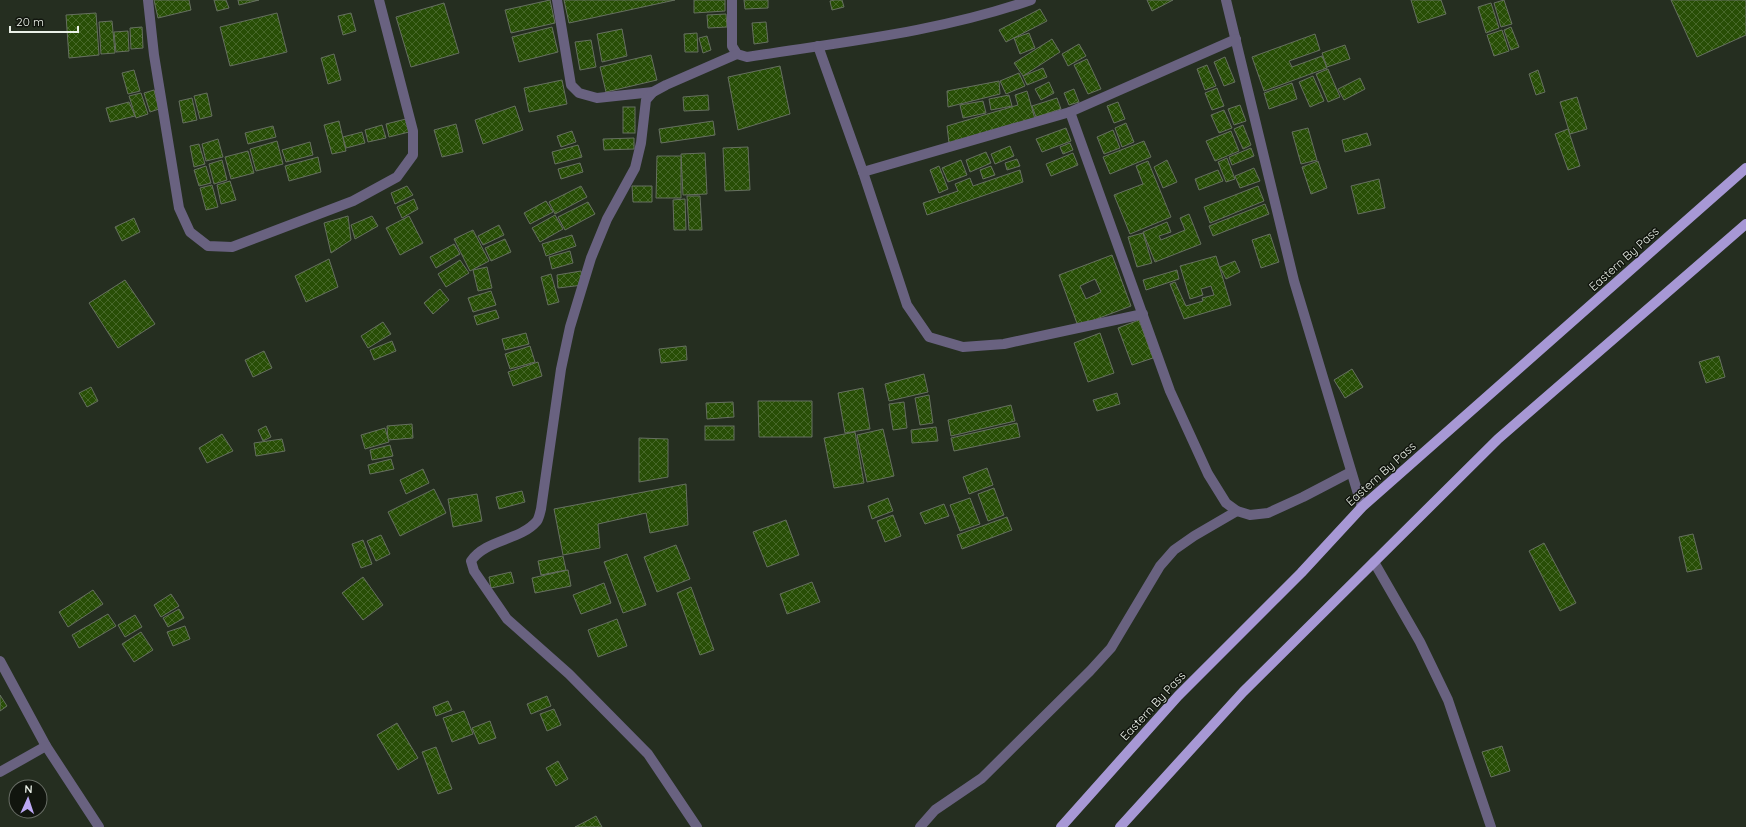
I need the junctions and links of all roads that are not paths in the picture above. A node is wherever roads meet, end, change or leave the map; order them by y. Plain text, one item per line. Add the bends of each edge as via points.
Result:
1 (148, 0) edge
2 (380, 0) edge
3 (557, 0) edge
4 (732, 0) edge
5 (1031, 0) edge
6 (1226, 0) edge
7 (1236, 39) junction
8 (818, 46) junction
9 (737, 54) junction
10 (653, 92) junction
11 (1070, 112) junction
12 (1746, 168) edge
13 (863, 172) junction
14 (1746, 224) edge
15 (1142, 314) junction
16 (1351, 472) junction
17 (1362, 507) junction
18 (1237, 511) junction
19 (1374, 562) junction
20 (0, 662) edge
21 (46, 746) junction
22 (0, 772) edge
23 (99, 827) edge
24 (697, 827) edge
25 (920, 827) edge
26 (1061, 827) edge
27 (1120, 827) edge
28 (1491, 827) edge

1 - 2 street via 154,55 179,208 190,232 208,246 232,248 353,201 397,177 413,155 413,131
3 - 10 street via 571,85 579,93 597,98
4 - 9 street via 732,46
5 - 8 street via 989,14 931,28
6 - 7 street
7 - 11 street
7 - 16 street via 1294,281
8 - 9 street via 747,57
8 - 13 street
9 - 10 street
10 - 24 street via 646,100 635,168 606,220 570,327 561,369 542,509 537,521 522,532 478,552 471,561 474,571 507,619 569,674 648,754
11 - 13 street
11 - 15 street
12 - 17 main road, Eastern By Pass
13 - 15 street via 907,305 928,337 963,347 1004,344
14 - 19 main road via 1498,439
15 - 18 street via 1170,391 1208,474 1226,503
16 - 17 street
16 - 18 street via 1303,498 1268,513 1250,516
17 - 26 main road, Eastern By Pass via 1301,573 1178,696
18 - 25 street via 1174,550 1160,566 1111,648 1090,672 982,778 935,810
19 - 27 main road via 1243,692
19 - 28 street via 1420,642 1448,700
20 - 21 street
21 - 22 street
21 - 23 street

